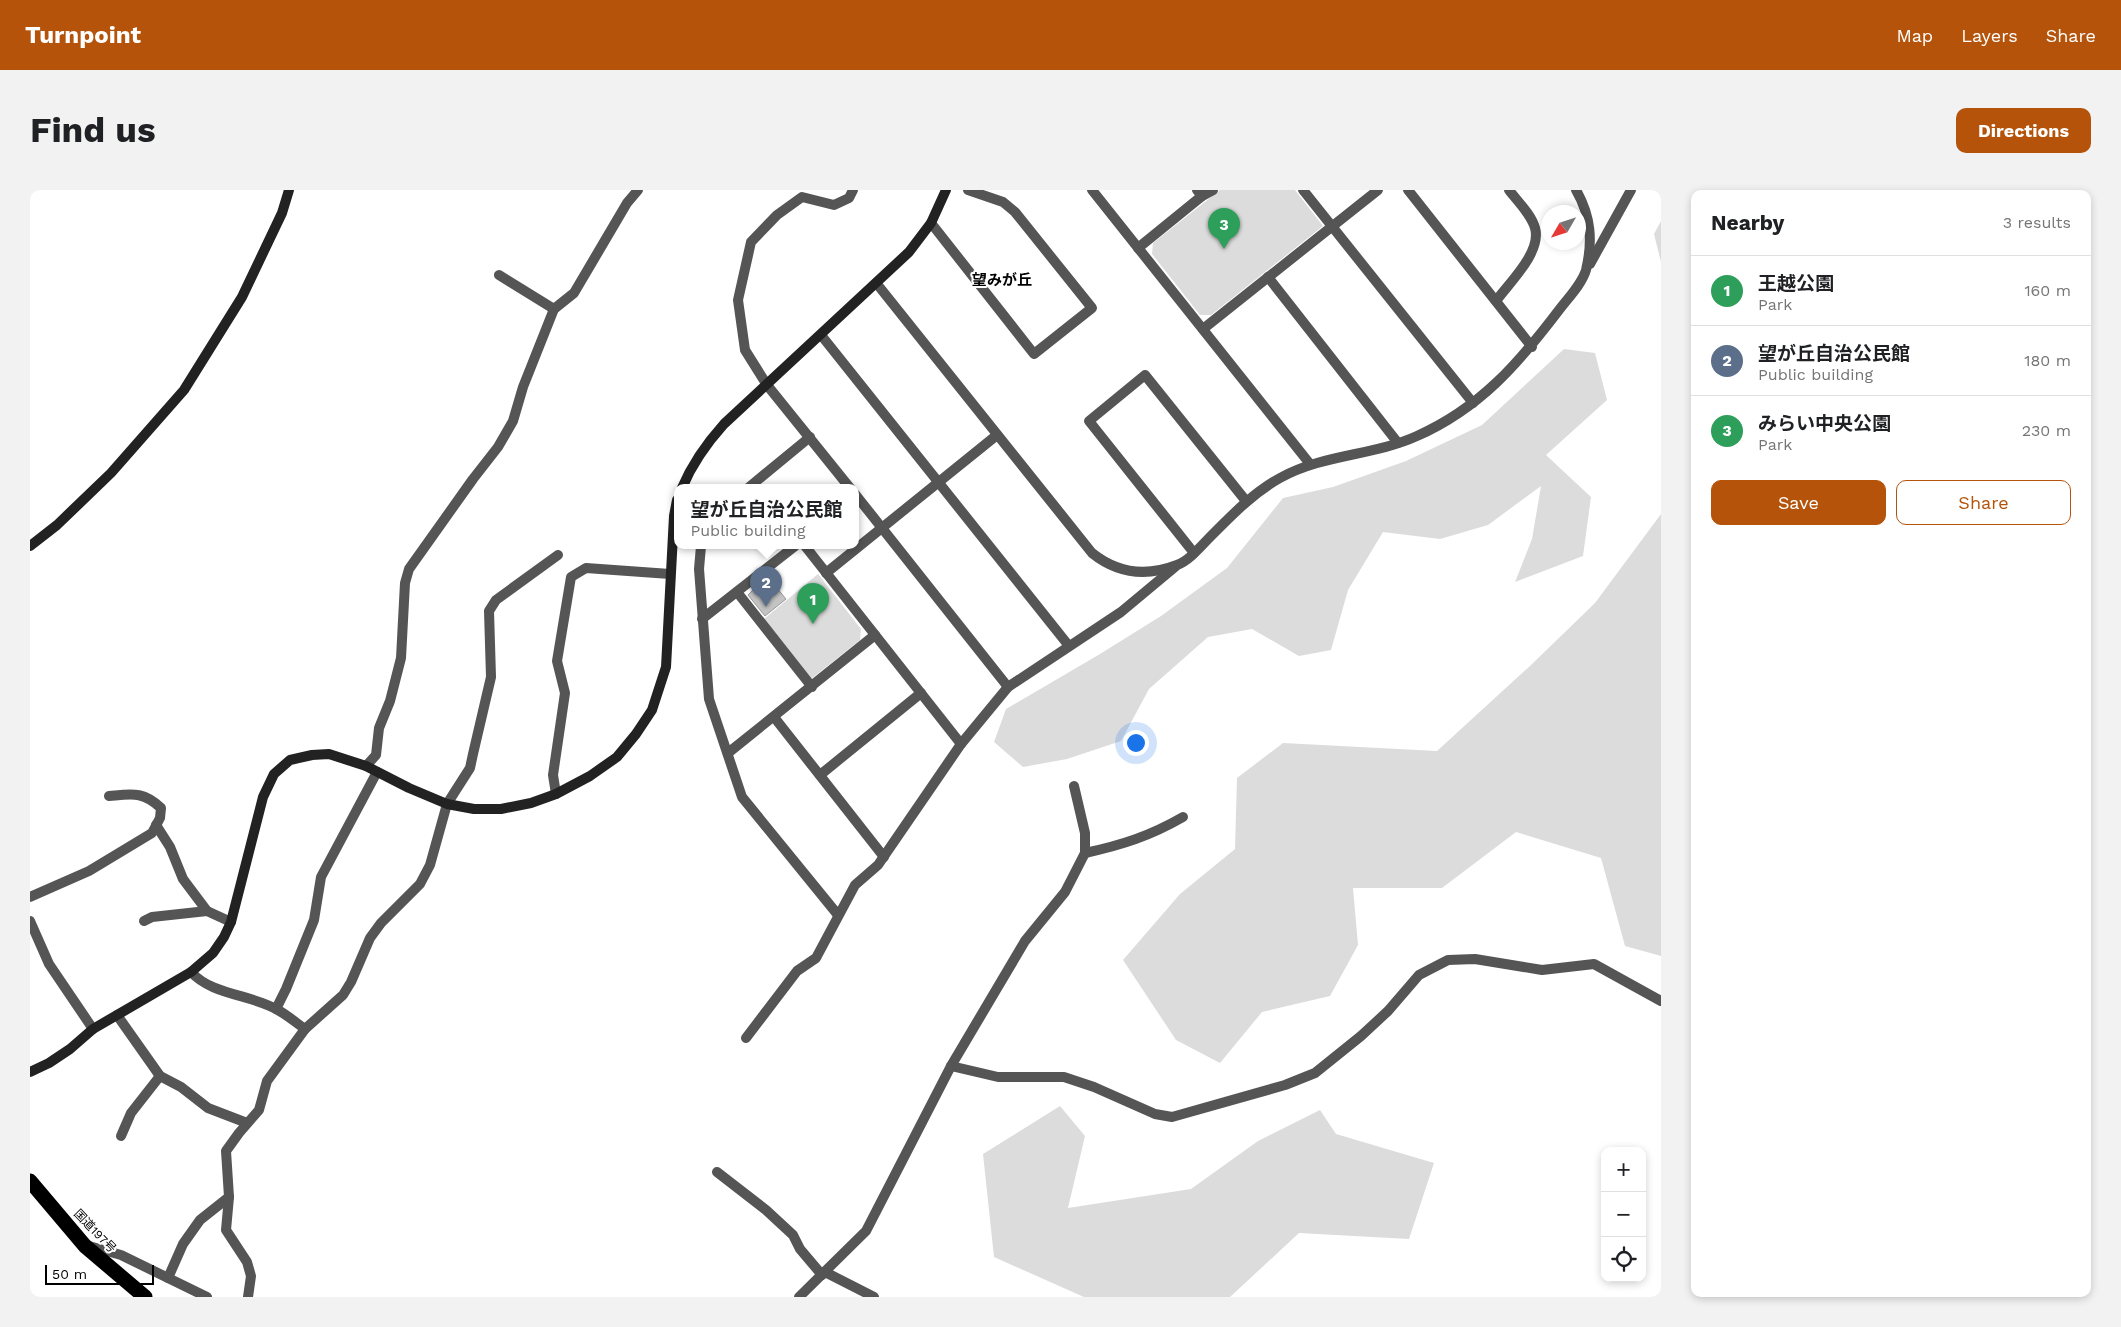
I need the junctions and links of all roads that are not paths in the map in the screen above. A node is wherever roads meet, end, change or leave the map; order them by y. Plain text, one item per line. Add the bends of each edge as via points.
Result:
1 (289, 190) edge
2 (638, 190) edge
3 (852, 190) edge
4 (946, 190) edge
5 (968, 190) edge
6 (1092, 190) edge
7 (1213, 190) edge
8 (1378, 190) edge
9 (1408, 190) edge
10 (1509, 190) edge
11 (1576, 190) edge
12 (1631, 190) edge
13 (1307, 191) edge
14 (1200, 193) edge
15 (931, 223) junction
16 (1332, 226) junction
17 (1138, 248) junction
18 (1585, 272) junction
19 (499, 275) dead end
20 (1268, 277) junction
21 (877, 284) junction
22 (1496, 301) junction
23 (554, 309) junction
24 (1202, 329) junction
25 (821, 335) junction
26 (1532, 346) junction
27 (768, 385) junction
28 (1473, 403) junction
29 (997, 435) junction
30 (810, 437) junction
31 (1398, 443) junction
32 (1310, 464) junction
33 (939, 482) junction
34 (684, 484) edge
35 (753, 484) edge
36 (847, 484) edge
37 (859, 499) edge
38 (1246, 501) junction
39 (674, 516) edge
40 (882, 528) junction
41 (30, 546) edge
42 (859, 546) edge
43 (701, 549) edge
44 (791, 549) edge
45 (807, 549) edge
46 (856, 549) edge
47 (1194, 553) junction
48 (558, 555) dead end
49 (1178, 565) junction
50 (826, 573) junction
51 (670, 574) junction
52 (737, 592) junction
53 (702, 619) junction
54 (875, 635) junction
55 (1069, 646) junction
56 (812, 686) junction
57 (1008, 687) junction
58 (921, 693) junction
59 (774, 717) junction
60 (961, 744) junction
61 (728, 753) junction
62 (366, 766) junction
63 (377, 772) junction
64 (820, 775) junction
65 (1074, 786) dead end
66 (556, 794) junction
67 (109, 796) dead end
68 (447, 804) junction
69 (1183, 817) dead end
70 (156, 825) junction
71 (1085, 853) junction
72 (884, 856) junction
73 (30, 897) edge
74 (207, 911) junction
75 (838, 915) junction
76 (144, 920) dead end
77 (30, 921) edge
78 (231, 922) junction
79 (191, 972) junction
80 (1661, 1001) edge
81 (276, 1009) junction
82 (116, 1015) junction
83 (93, 1029) junction
84 (305, 1029) junction
85 (746, 1038) dead end
86 (952, 1066) junction
87 (30, 1072) edge
88 (160, 1076) junction
89 (247, 1123) junction
90 (121, 1136) dead end
91 (717, 1172) dead end
92 (30, 1181) edge
93 (229, 1197) junction
94 (85, 1246) junction
95 (823, 1273) junction
96 (168, 1278) junction
97 (145, 1297) edge
98 (207, 1297) edge
99 (248, 1297) edge
100 (799, 1297) edge
101 (874, 1297) edge

1 - 41 street via 282,213 242,297 184,390 111,473
2 - 23 street via 574,293
3 - 27 street via 849,198 834,205 802,197 751,242 738,300 745,350
4 - 15 street
5 - 15 street via 1003,202 1015,212 1092,308 1034,354
6 - 17 street
7 - 14 street
8 - 16 street
9 - 22 street
10 - 22 street via 1529,216 1536,238 1528,260
11 - 18 street via 1590,227 1591,242
12 - 18 street
13 - 16 street
14 - 17 street
15 - 21 street via 909,252
16 - 20 street
16 - 28 street
17 - 24 street
18 - 26 street
19 - 23 street
20 - 24 street
20 - 31 street
21 - 25 street
21 - 29 street
22 - 26 street
23 - 62 street via 513,421 498,447 409,569 405,583 401,658 379,728 376,755
24 - 32 street
25 - 27 street
25 - 33 street
26 - 28 street via 1508,373
27 - 30 street
27 - 34 street via 708,442
28 - 31 street via 1438,426
29 - 33 street
29 - 49 street via 1095,556 1128,571 1157,571
30 - 35 street
30 - 36 street
31 - 32 street
32 - 38 street via 1279,478
33 - 40 street
33 - 55 street
37 - 40 street
38 - 47 street
38 - 47 street via 1145,375 1088,421
39 - 51 street
40 - 42 street
40 - 57 street
43 - 53 street
44 - 52 street
45 - 50 street
46 - 50 street
47 - 49 street
48 - 68 street via 496,600 489,612 491,677 470,768
49 - 55 street via 1121,612
50 - 54 street
51 - 66 street via 666,667 652,710 617,757
51 - 66 street via 586,568 571,577 557,661 565,693 553,775
52 - 53 street
52 - 56 street
53 - 61 street via 709,699
54 - 56 street
54 - 58 street
55 - 57 street
56 - 59 street
57 - 60 street
58 - 60 street
58 - 64 street
59 - 61 street
59 - 64 street
60 - 72 street
61 - 75 street via 742,797
62 - 63 street
62 - 78 street via 330,754 312,755 290,760 274,774 263,796
63 - 68 street
63 - 81 street via 321,877 314,920
64 - 72 street
65 - 71 street via 1085,833
66 - 68 street via 500,809
67 - 70 street via 132,794 148,797 161,808
68 - 84 street via 430,865 420,884 370,938 343,996
69 - 71 street via 1123,845
70 - 73 street via 152,833 89,871
70 - 74 street via 183,879
71 - 86 street via 1064,892 1025,942
72 - 75 street via 855,885
74 - 76 street
74 - 78 street
75 - 85 street via 816,958 798,971
77 - 83 street via 49,964
78 - 79 street via 213,953
79 - 81 street via 211,987
79 - 82 street
80 - 86 street via 1594,964 1542,970 1475,959 1448,960 1419,975 1388,1011 1315,1073 1285,1085 1172,1117 1155,1114 1064,1077 998,1077
81 - 84 street
82 - 83 street
82 - 88 street
83 - 87 street via 63,1054
84 - 89 street via 267,1081 259,1110
86 - 95 street via 866,1231
88 - 89 street via 208,1108
88 - 90 street via 131,1113
89 - 93 street via 226,1151
91 - 95 street via 793,1235 800,1249
92 - 94 highway, 国道197号
93 - 96 street via 200,1220
93 - 99 street via 226,1230 247,1262 251,1276
94 - 96 street via 122,1255
94 - 97 highway, 国道197号
95 - 100 street
95 - 101 street
96 - 98 street

